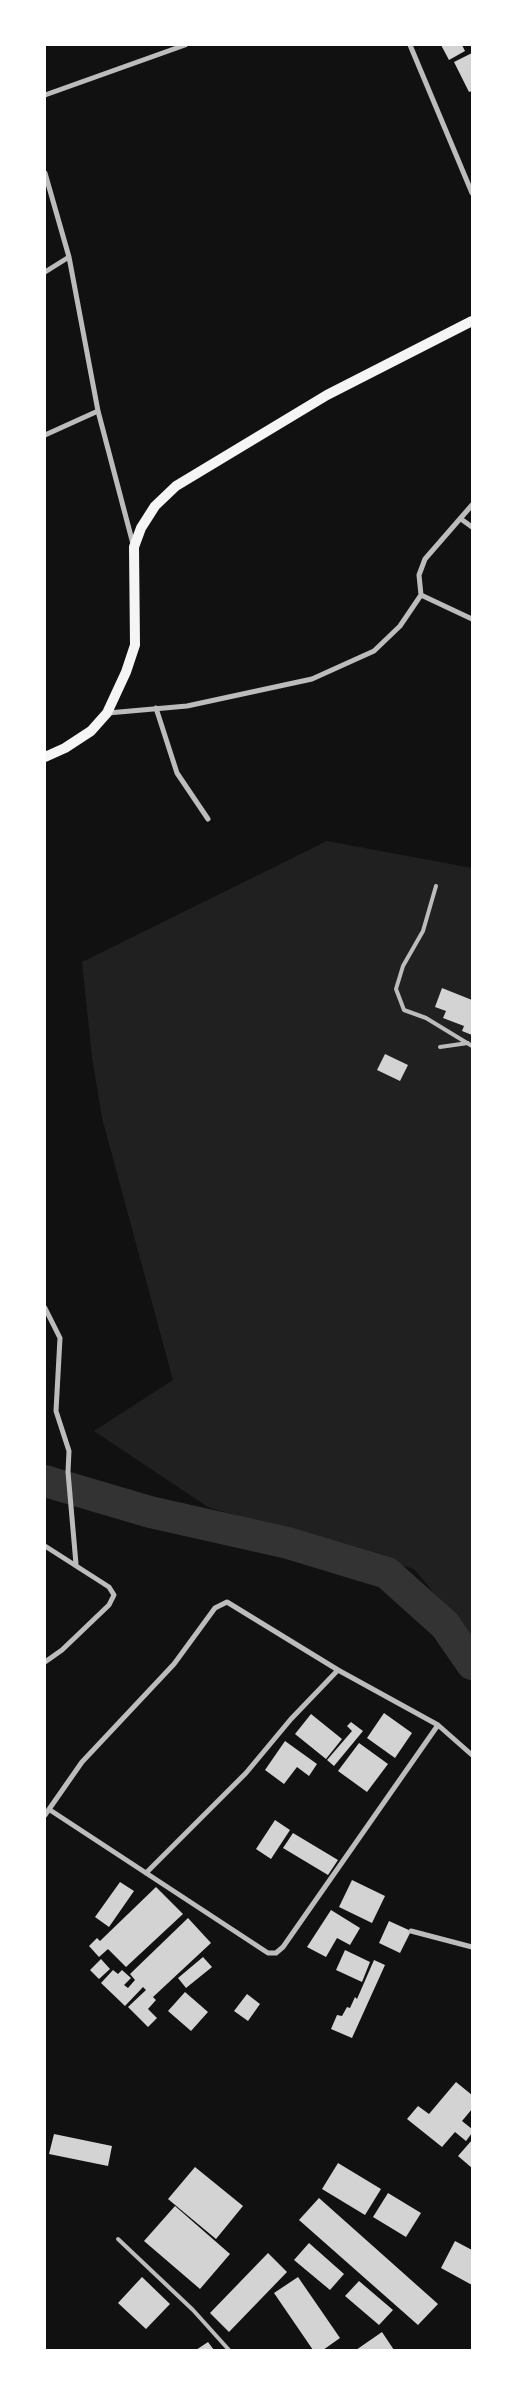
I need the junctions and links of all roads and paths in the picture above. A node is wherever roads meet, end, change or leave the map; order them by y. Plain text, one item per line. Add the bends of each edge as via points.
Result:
1 (185, 45) edge
2 (410, 45) edge
3 (45, 95) edge
4 (45, 173) edge
5 (472, 193) edge
6 (69, 257) junction
7 (45, 272) edge
8 (472, 321) edge
9 (98, 412) junction
10 (45, 434) edge
11 (472, 505) edge
12 (461, 519) junction
13 (472, 527) edge
14 (134, 547) junction
15 (421, 595) junction
16 (472, 619) edge
17 (156, 708) junction
18 (107, 713) junction
19 (45, 757) edge
20 (208, 820) dead end
21 (436, 886) dead end
22 (468, 1043) junction
23 (440, 1046) dead end
24 (472, 1046) edge
25 (45, 1308) edge
26 (45, 1546) edge
27 (76, 1564) junction
28 (45, 1662) edge
29 (338, 1670) junction
30 (438, 1725) junction
31 (472, 1755) edge
32 (50, 1810) junction
33 (45, 1815) edge
34 (146, 1873) junction
35 (411, 1931) dead end
36 (472, 1947) edge
37 (118, 2239) dead end
38 (228, 2350) edge

1 - 3 street
2 - 5 street
4 - 6 street
6 - 7 street
6 - 9 street
8 - 14 main road via 327,396 176,486 155,506
9 - 10 street
9 - 14 street
11 - 12 street
12 - 13 street
12 - 15 street via 426,559 419,575
14 - 18 main road via 134,645 126,672
15 - 16 street
15 - 17 street via 400,626 374,651 312,679 187,706
17 - 18 street
17 - 20 street via 177,773
18 - 19 main road via 90,731
21 - 22 lane via 423,932 403,966 396,989 404,1010 426,1018
22 - 23 lane
22 - 24 lane
25 - 27 street via 60,1338 56,1410 69,1451
26 - 27 street
27 - 28 street via 110,1587 114,1595 102,1612
29 - 30 street
29 - 32 street via 227,1602 221,1603 174,1664 82,1762
29 - 34 street via 246,1773
30 - 31 street
30 - 34 street via 276,1954 268,1953
32 - 33 street
32 - 34 street
35 - 36 street
37 - 38 lane via 193,2310

